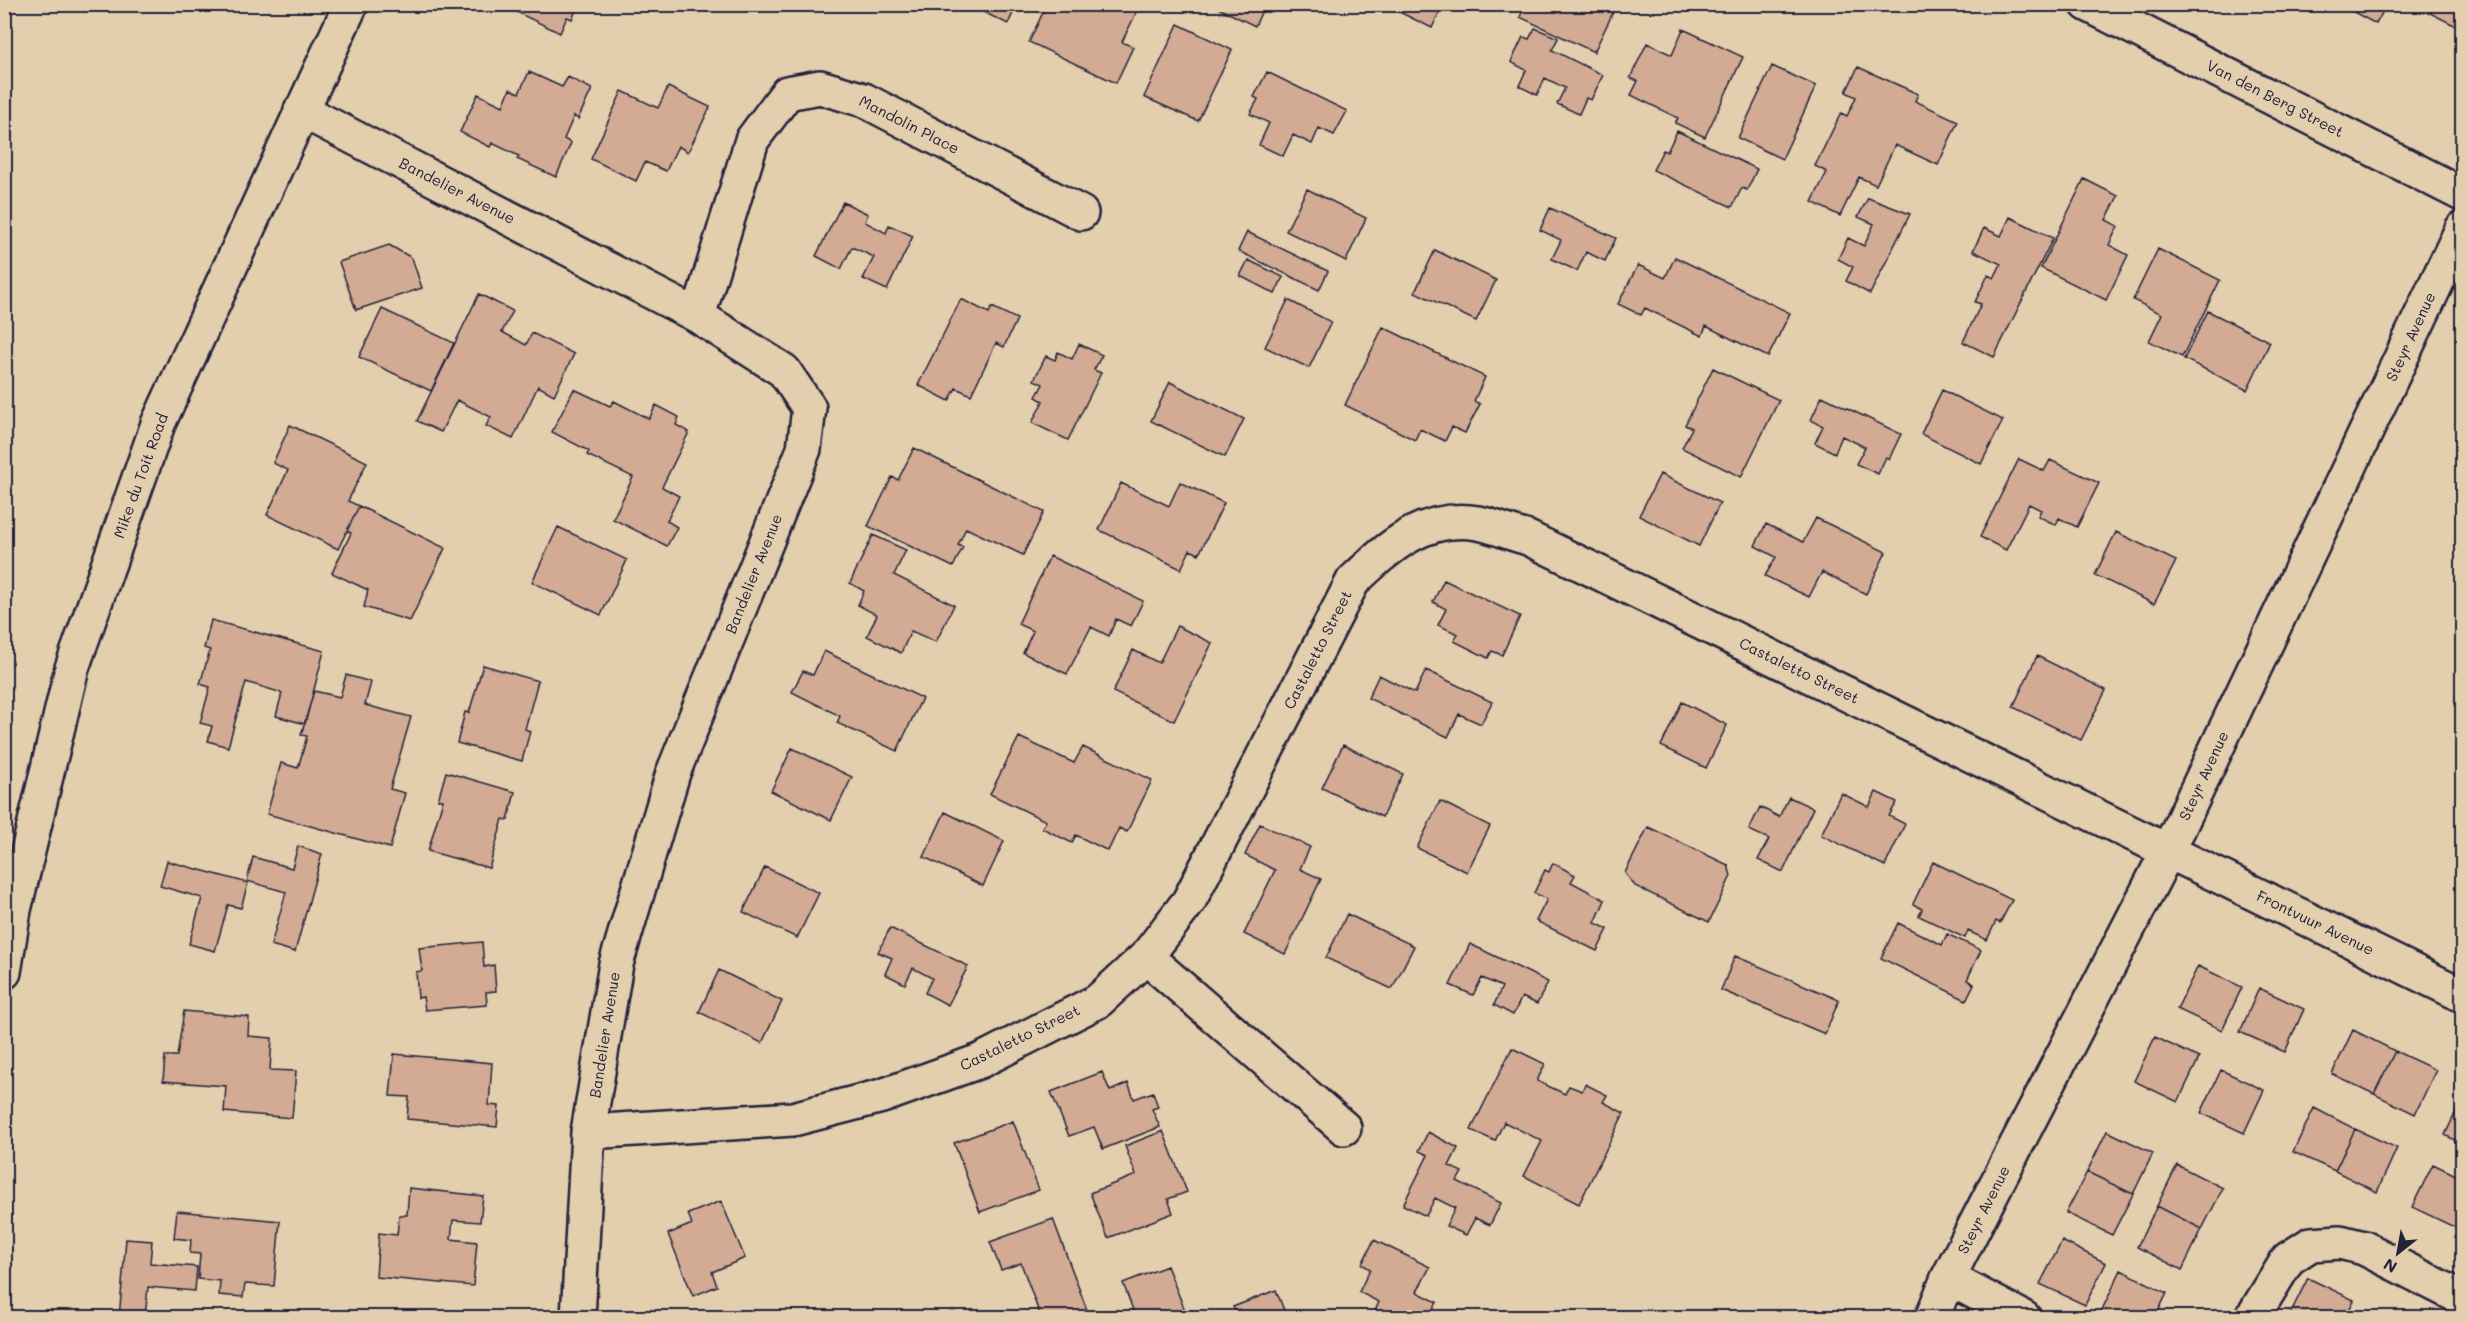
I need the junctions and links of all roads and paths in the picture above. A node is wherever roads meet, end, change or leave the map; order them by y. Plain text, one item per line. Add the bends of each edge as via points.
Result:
1 (351, 4) edge
2 (2087, 4) edge
3 (301, 110) junction
4 (2463, 194) edge
5 (1081, 213) dead end
6 (2463, 229) edge
7 (698, 316) junction
8 (2168, 852) junction
9 (1146, 957) junction
10 (4, 972) edge
11 (2463, 995) edge
12 (1344, 1128) dead end
13 (588, 1132) junction
14 (1948, 1278) junction
15 (2463, 1298) edge
16 (578, 1317) edge
17 (1932, 1317) edge
18 (2024, 1317) edge
19 (2252, 1317) edge

1 - 3 street, Mike du Toit Road
2 - 4 street, Van den Berg Street
3 - 7 street, Bandelier Avenue
3 - 10 street, Mike du Toit Road via 158,424 72,668 14,910
5 - 7 street, Mandolin Place via 864,100 820,87 787,93 752,140
6 - 8 street, Steyr Avenue
7 - 13 street, Bandelier Avenue via 784,371 809,408 804,449 674,772 616,964
8 - 9 street, Castaletto Street via 1528,538 1478,523 1437,522 1391,546 1353,581 1189,901
8 - 11 street, Frontvuur Avenue
8 - 14 street, Steyr Avenue
9 - 12 street
9 - 13 street, Castaletto Street via 1098,1001 980,1061 882,1096 792,1119
13 - 16 street, Bandelier Avenue
14 - 17 street, Steyr Avenue
14 - 18 street
15 - 19 street via 2364,1248 2330,1242 2311,1244 2288,1259

